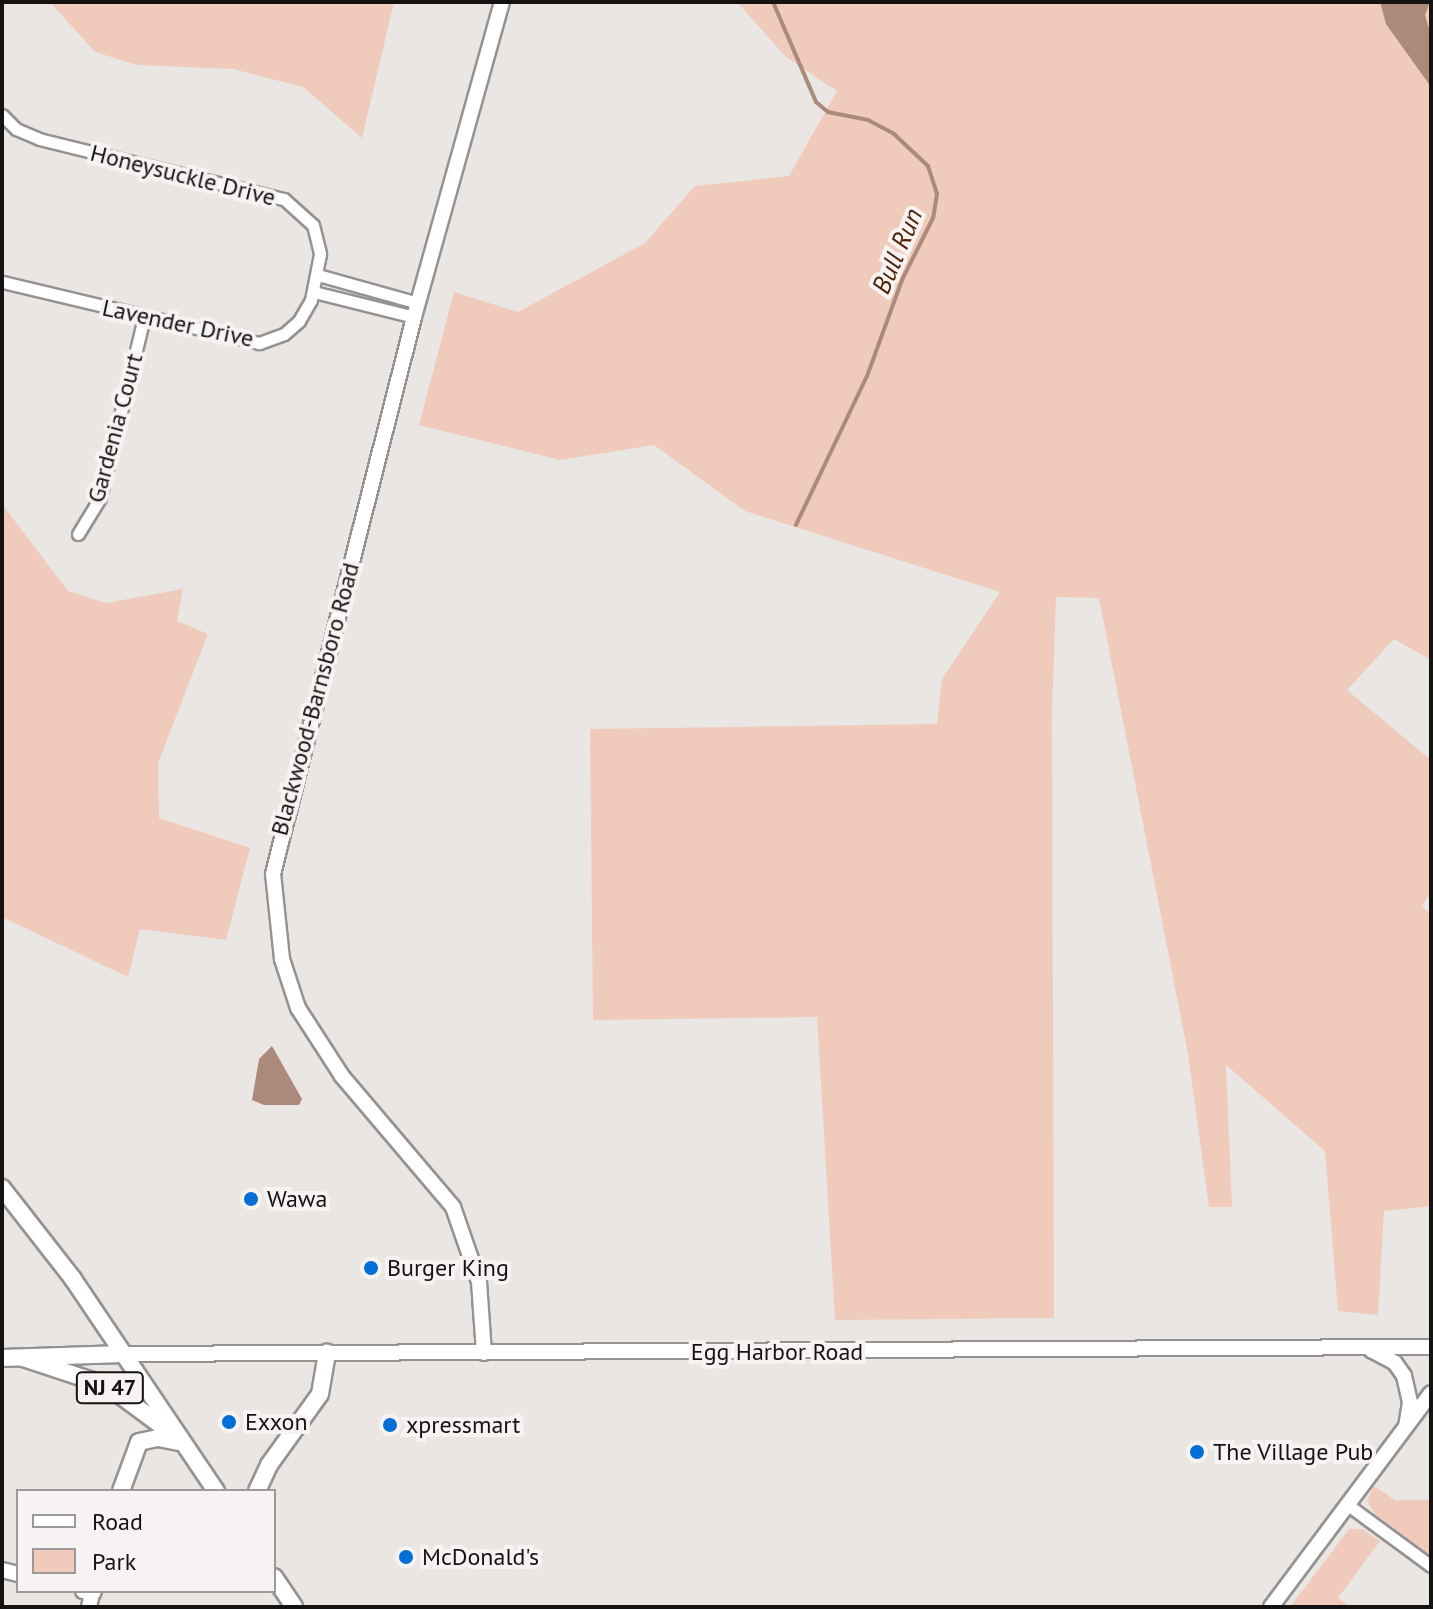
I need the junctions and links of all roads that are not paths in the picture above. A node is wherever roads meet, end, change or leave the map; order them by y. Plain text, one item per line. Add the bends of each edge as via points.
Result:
1 (502, 2) edge
2 (2, 115) edge
3 (318, 275) junction
4 (2, 282) edge
5 (314, 292) junction
6 (416, 310) junction
7 (144, 317) junction
8 (78, 534) dead end
9 (2, 1188) edge
10 (1431, 1347) edge
11 (1367, 1348) junction
12 (327, 1353) junction
13 (484, 1353) junction
14 (123, 1354) junction
15 (2, 1358) edge
16 (23, 1358) junction
17 (1431, 1393) edge
18 (1406, 1426) junction
19 (184, 1443) junction
20 (122, 1489) edge
21 (215, 1489) edge
22 (258, 1489) edge
23 (1348, 1505) junction
24 (1431, 1566) edge
25 (276, 1580) edge
26 (294, 1607) edge
27 (1271, 1607) edge

1 - 6 main road, Blackwood-Barnsboro Road
2 - 3 street, Honeysuckle Drive via 16,129 39,139 290,202 318,236
3 - 5 street, Lavender Drive
3 - 6 street
4 - 7 street, Lavender Drive
5 - 6 street
5 - 7 street, Lavender Drive via 299,321 268,342 242,342
6 - 13 main road, Blackwood-Barnsboro Road via 276,846 274,909 282,959 315,1041 453,1207 479,1282
7 - 8 street, Gardenia Court via 100,498
9 - 14 main road
10 - 11 main road, Egg Harbor Road
11 - 13 main road, Egg Harbor Road
11 - 18 main road via 1395,1363 1404,1376 1410,1402
12 - 13 main road, Egg Harbor Road
12 - 14 main road, Egg Harbor Road
12 - 22 main road via 320,1394
14 - 16 main road, NJ 47
14 - 19 main road, NJ 47
15 - 16 main road, NJ 47
16 - 19 main road, NJ 47 via 108,1386
17 - 18 main road
18 - 23 main road
19 - 20 main road via 158,1438 139,1442
19 - 21 main road, NJ 47
23 - 24 street
23 - 27 main road
25 - 26 main road

